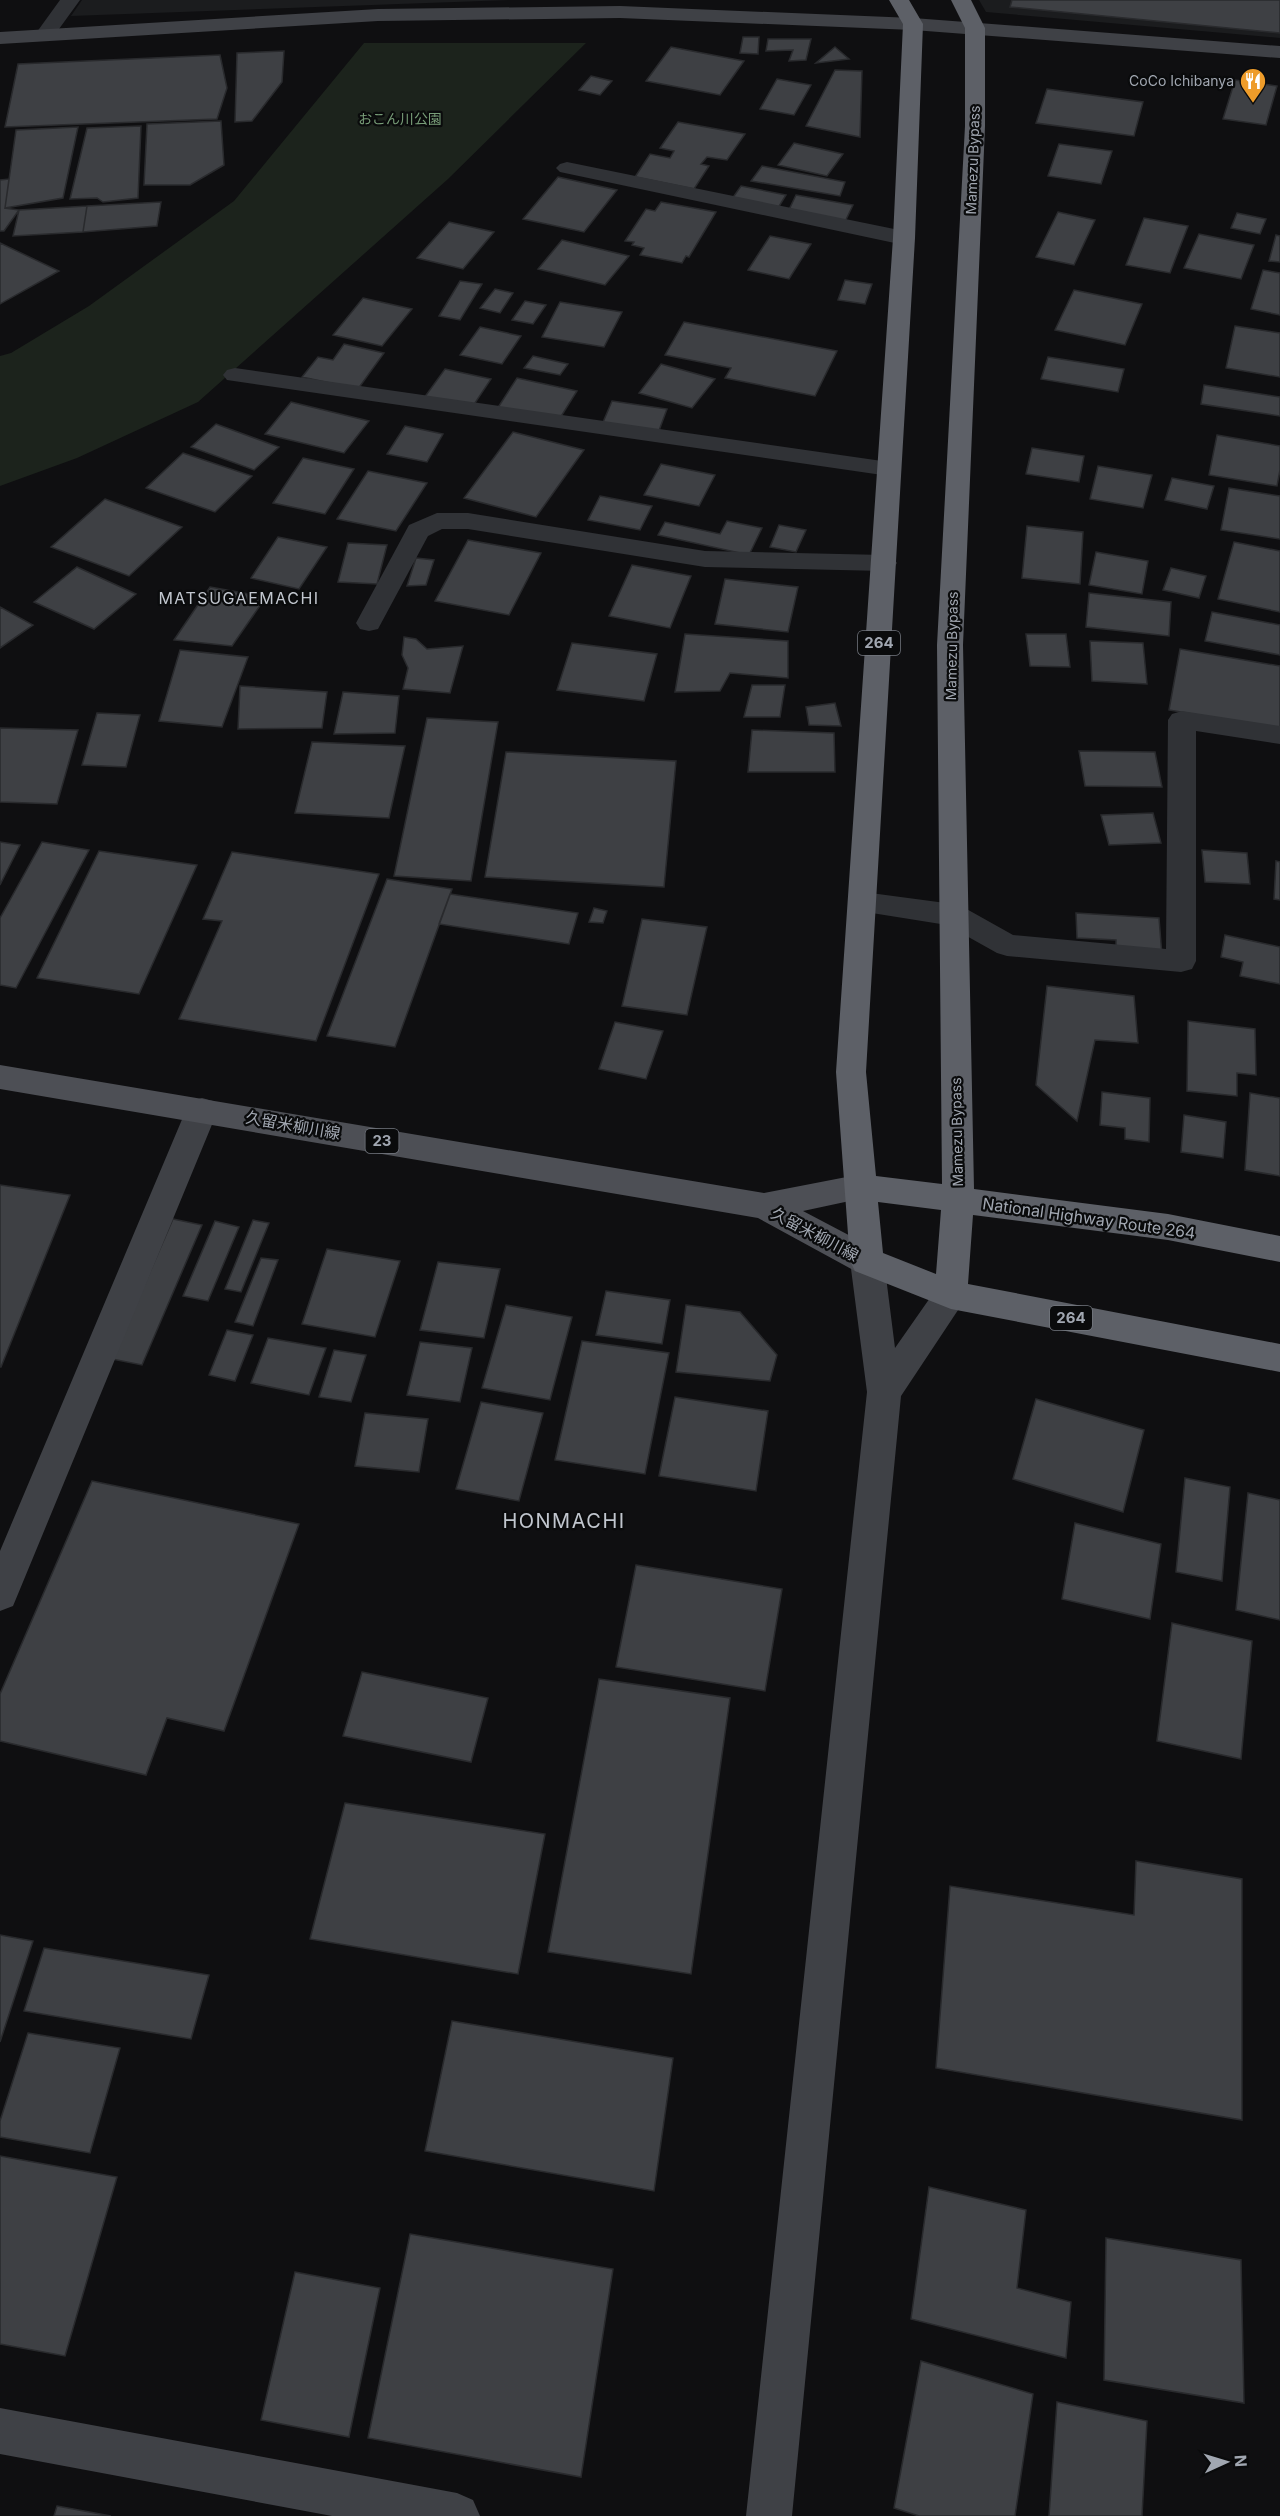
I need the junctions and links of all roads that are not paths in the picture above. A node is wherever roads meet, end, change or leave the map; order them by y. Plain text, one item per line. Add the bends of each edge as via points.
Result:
1 (70, 0) edge
2 (900, 0) edge
3 (961, 0) edge
4 (913, 24) junction
5 (975, 28) junction
6 (44, 36) junction
7 (0, 38) edge
8 (1280, 52) edge
9 (567, 168) dead end
10 (904, 238) junction
11 (236, 375) dead end
12 (889, 469) junction
13 (884, 563) junction
14 (369, 623) dead end
15 (1280, 735) edge
16 (863, 903) junction
17 (953, 915) junction
18 (0, 1077) edge
19 (202, 1110) junction
20 (862, 1187) junction
21 (958, 1200) junction
22 (764, 1206) junction
23 (1280, 1250) edge
24 (867, 1261) junction
25 (951, 1295) junction
26 (1280, 1358) edge
27 (884, 1392) junction
28 (0, 1594) edge
29 (0, 2431) edge
30 (457, 2516) edge
31 (769, 2516) edge

1 - 6 street
2 - 4 highway
3 - 5 highway, Mamezu Bypass
4 - 5 street
4 - 6 street via 620,12 378,15
4 - 10 highway, 264
5 - 8 street
5 - 17 highway, Mamezu Bypass via 975,126 950,645
6 - 7 street
9 - 10 street
10 - 12 highway, 264
11 - 12 street
12 - 13 highway, 264
13 - 14 street via 705,558 468,521 437,521 418,531
13 - 16 highway, 264
15 - 17 street via 1182,720 1181,961 1007,945
16 - 17 street
16 - 20 highway, 264 via 851,1072
17 - 21 highway, Mamezu Bypass
18 - 19 main road, 久留米柳川線 / 23
19 - 22 main road, 久留米柳川線 / 23
19 - 28 street
20 - 21 highway, National Highway Route 264
20 - 22 main road, 久留米柳川線 / 23
20 - 24 highway, 264
21 - 23 highway, National Highway Route 264 via 1168,1227
21 - 25 highway, Mamezu Bypass
22 - 24 main road, 久留米柳川線 / 23
24 - 25 highway, 264
24 - 27 street
25 - 26 highway, 264
25 - 27 street
27 - 31 street
29 - 30 street

